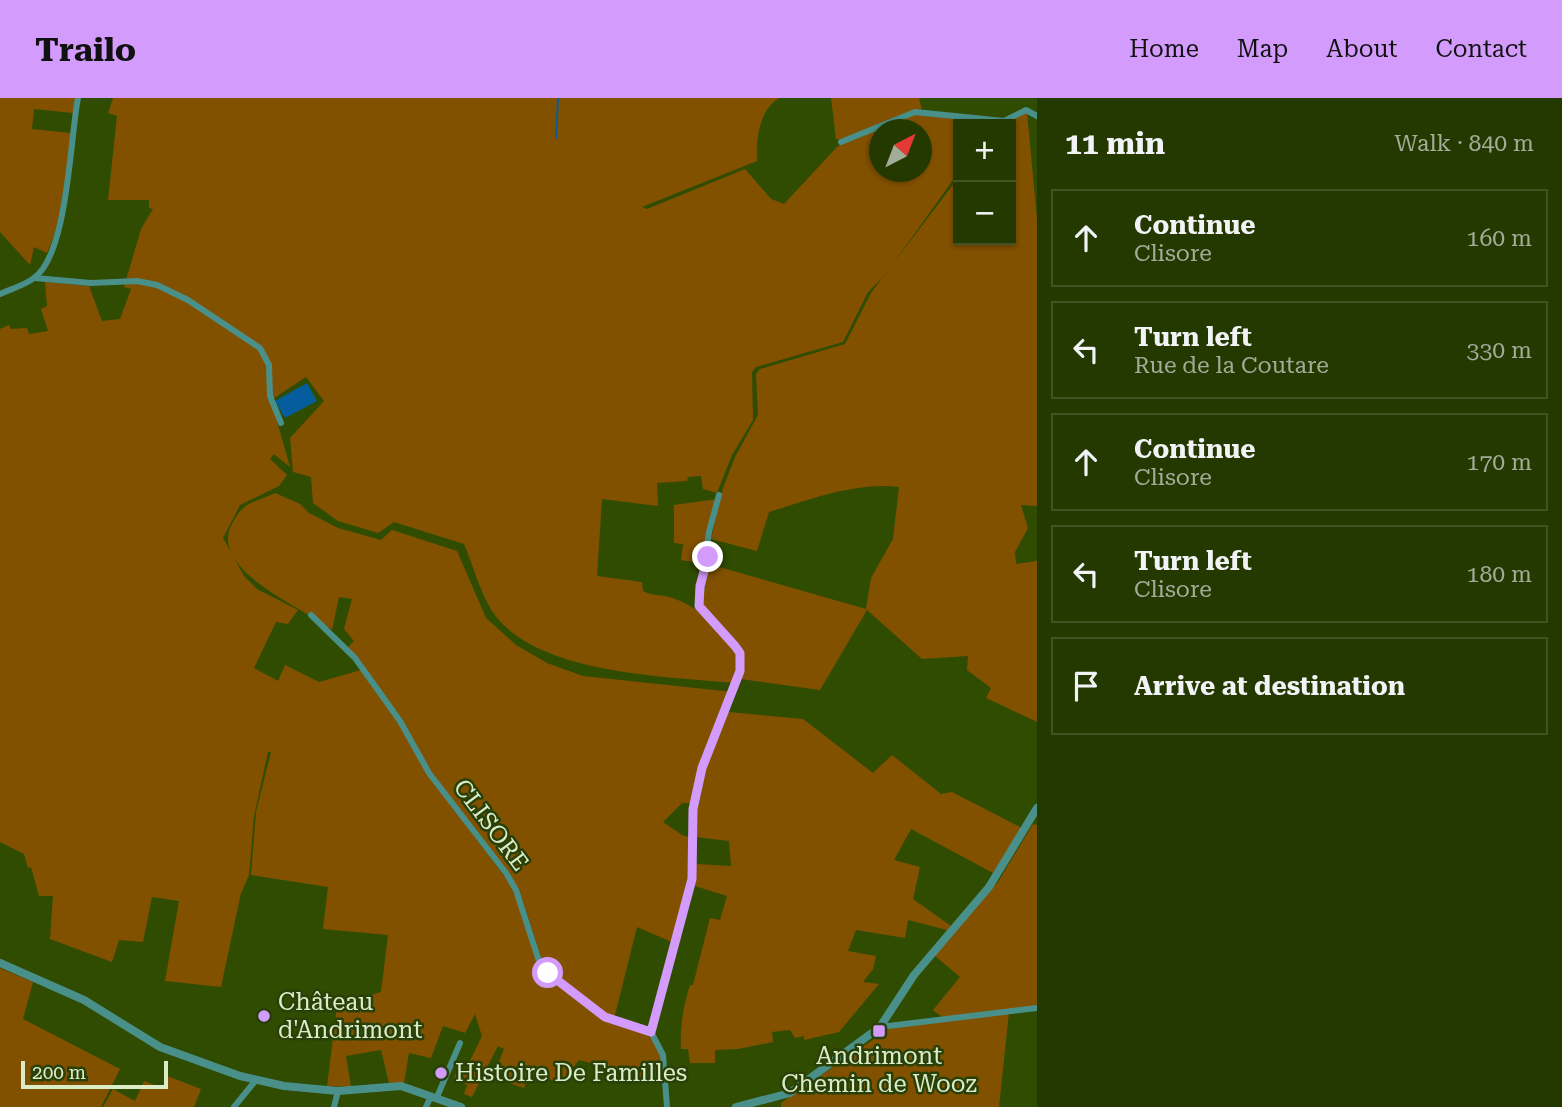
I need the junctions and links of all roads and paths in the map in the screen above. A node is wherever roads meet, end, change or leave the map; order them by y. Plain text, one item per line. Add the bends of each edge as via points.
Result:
1 (78, 98) edge
2 (1037, 116) edge
3 (841, 142) dead end
4 (35, 278) junction
5 (0, 294) edge
6 (281, 423) dead end
7 (719, 495) dead end
8 (311, 615) dead end
9 (1037, 808) edge
10 (0, 963) edge
11 (1037, 1008) edge
12 (880, 1027) junction
13 (651, 1032) junction
14 (460, 1043) dead end
15 (256, 1080) junction
16 (338, 1091) junction
17 (434, 1096) junction
18 (234, 1107) edge
19 (334, 1107) edge
20 (426, 1107) edge
21 (461, 1107) edge
22 (667, 1107) edge
23 (736, 1107) edge

1 - 4 street via 57,239
2 - 3 street via 1026,110 1004,121 915,112
4 - 5 street
4 - 6 street via 90,284 137,281 188,300 260,348 269,365 270,396
7 - 13 street via 699,606 740,653 740,671 709,744 697,790 692,879
8 - 13 street, CLISORE via 355,658 400,721 429,774 506,873 539,961 548,973 605,1017
9 - 12 street via 989,887 914,975
10 - 15 street via 84,1000 160,1047
11 - 12 street
12 - 23 street via 790,1093
13 - 22 street via 663,1055
14 - 17 street
15 - 16 street
15 - 18 street
16 - 17 street via 401,1086
16 - 19 street
17 - 20 street
17 - 21 street

